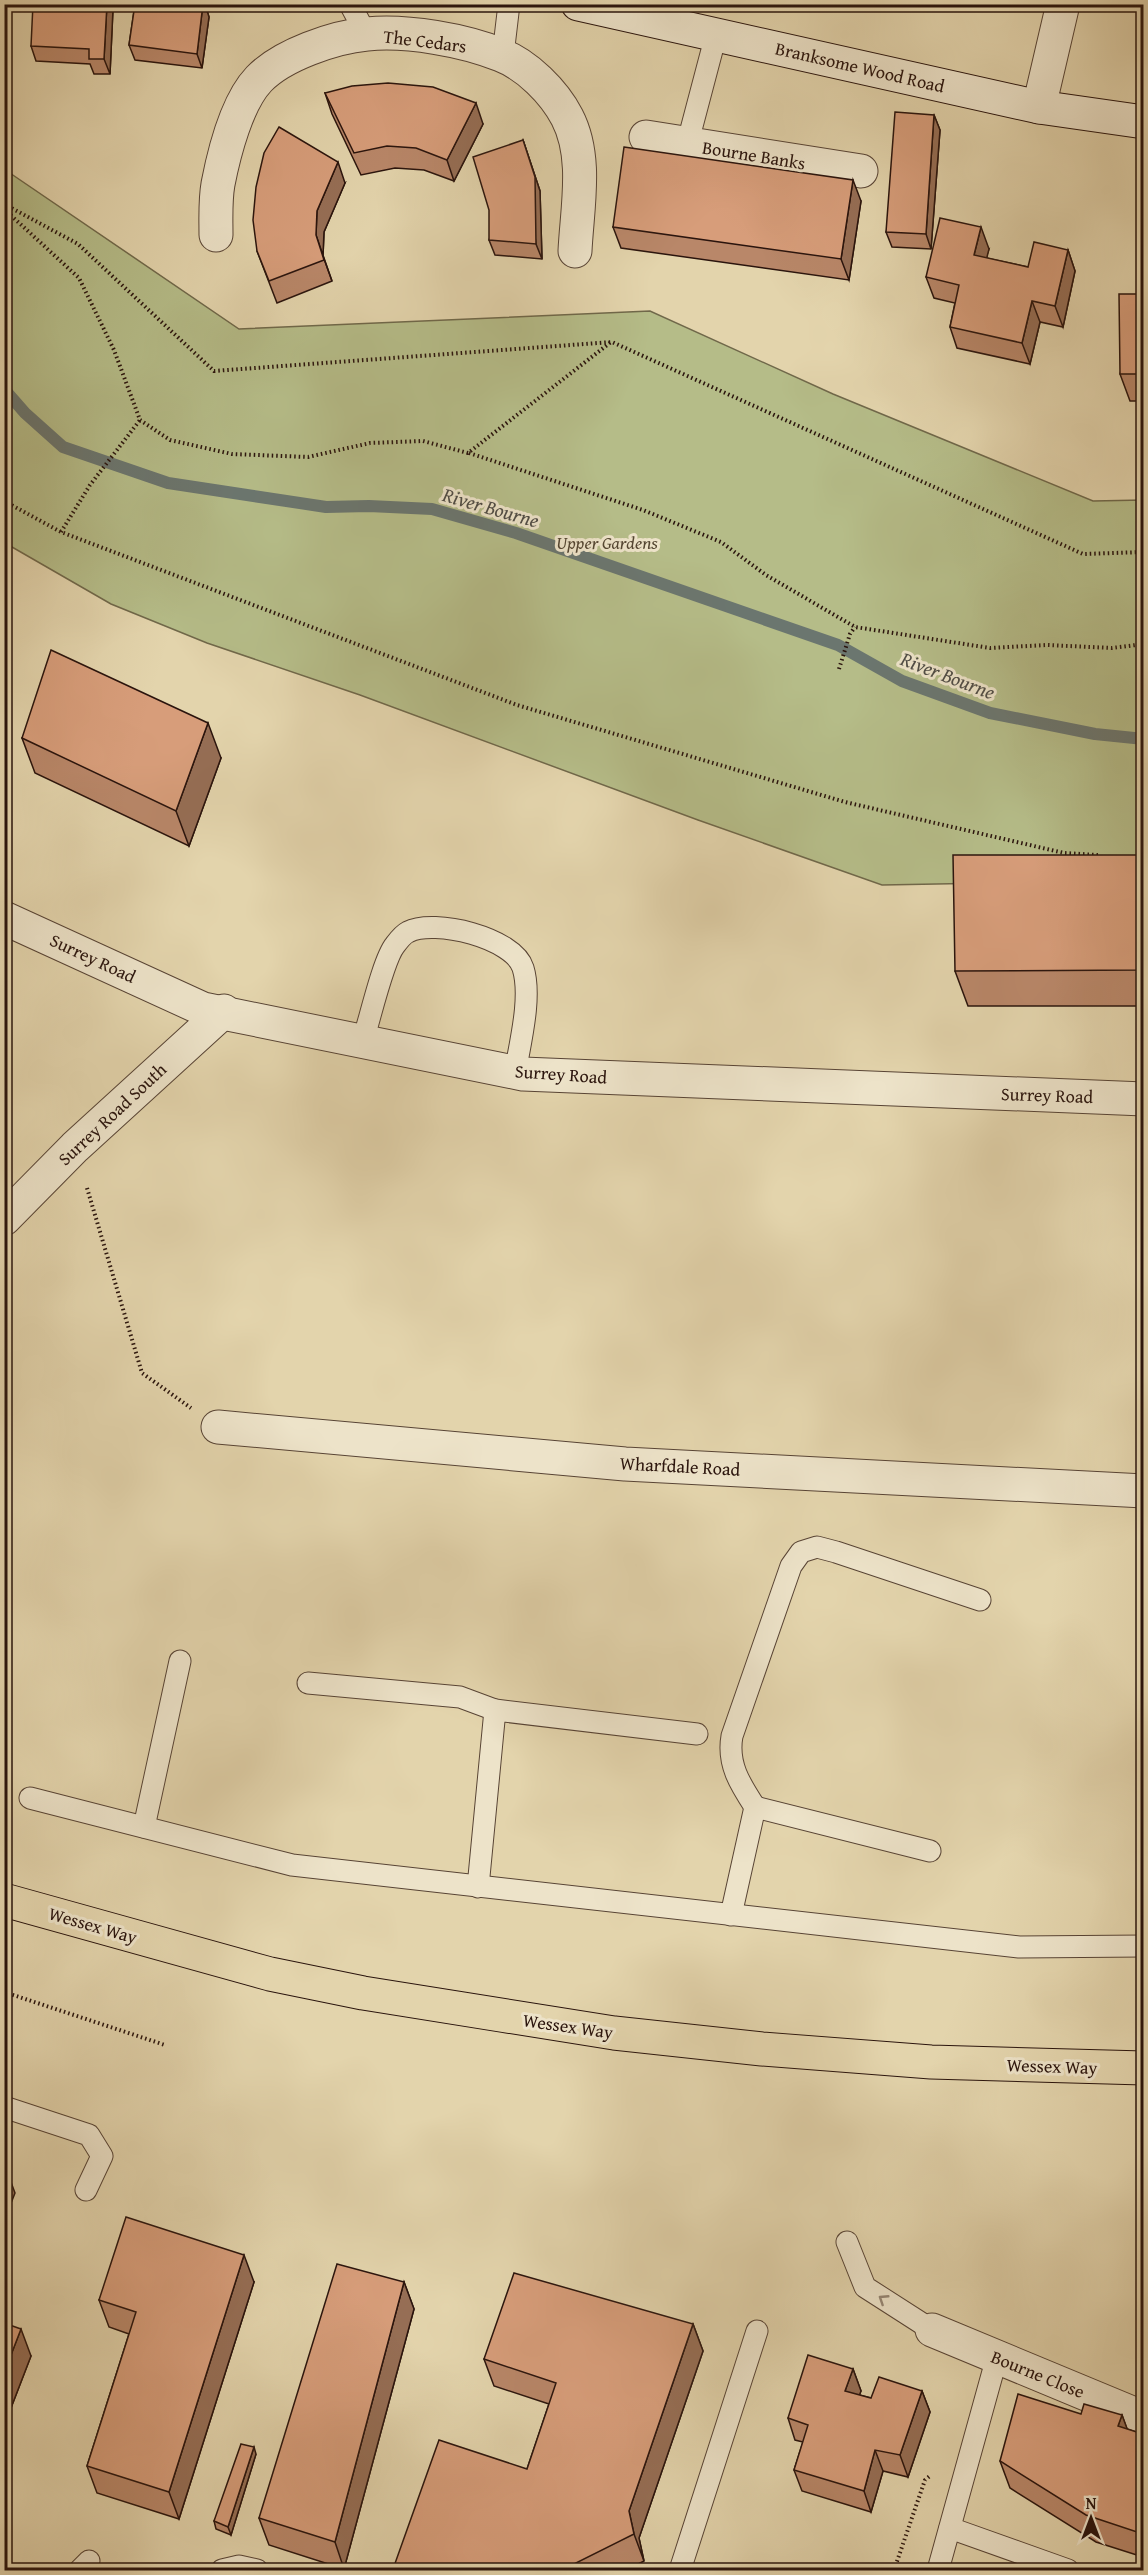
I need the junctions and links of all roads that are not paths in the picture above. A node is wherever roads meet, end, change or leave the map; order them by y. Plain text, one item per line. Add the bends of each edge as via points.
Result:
1 (350, 4) edge
2 (509, 4) edge
3 (578, 4) edge
4 (1063, 4) edge
5 (366, 34) junction
6 (716, 35) junction
7 (503, 55) junction
8 (1039, 107) junction
9 (1143, 122) edge
10 (646, 137) dead end
11 (687, 145) junction
12 (861, 171) dead end
13 (216, 235) dead end
14 (575, 251) dead end
15 (4, 918) edge
16 (224, 1011) junction
17 (363, 1041) junction
18 (515, 1073) junction
19 (1143, 1099) edge
20 (4, 1219) edge
21 (218, 1427) road end
22 (1143, 1491) edge
23 (980, 1600) dead end
24 (180, 1661) dead end
25 (308, 1683) dead end
26 (495, 1710) junction
27 (697, 1734) dead end
28 (30, 1798) dead end
29 (755, 1807) junction
30 (144, 1827) junction
31 (930, 1851) dead end
32 (478, 1887) junction
33 (4, 1900) edge
34 (731, 1915) junction
35 (1143, 1946) edge
36 (1143, 2068) edge
37 (4, 2107) edge
38 (86, 2190) dead end
39 (847, 2242) dead end
40 (932, 2330) joint
41 (758, 2331) dead end
42 (997, 2357) junction
43 (1143, 2418) edge
44 (950, 2528) junction
45 (222, 2571) edge
46 (257, 2571) edge
47 (680, 2571) edge
48 (938, 2571) edge
49 (1068, 2571) edge

1 - 5 lane
2 - 7 lane
3 - 6 street, Branksome Wood Road
4 - 8 street
5 - 7 street, The Cedars via 410,35 462,43
5 - 13 street, The Cedars via 322,45 283,61 258,80 228,143 218,186
6 - 8 street, Branksome Wood Road
6 - 11 lane
7 - 14 street, The Cedars via 531,74 551,95 575,136 580,161
8 - 9 street, Branksome Wood Road
10 - 11 street, Bourne Banks
11 - 12 street, Bourne Banks
15 - 16 street, Surrey Road via 203,1009
16 - 17 street, Surrey Road
16 - 20 street, Surrey Road South via 75,1147
17 - 18 street, Surrey Road
17 - 18 lane via 394,946 408,932 432,927 456,931 488,938 518,957 523,969 524,1012
18 - 19 street, Surrey Road
21 - 22 street, Wharfdale Road via 625,1464
23 - 29 lane via 836,1552 817,1547 801,1552 791,1566 732,1736 734,1770
24 - 30 lane
25 - 26 lane via 460,1697
26 - 27 lane
26 - 32 lane
28 - 30 lane
29 - 31 lane
29 - 34 lane
30 - 32 lane via 292,1865
32 - 34 lane
33 - 36 highway, Wessex Way via 270,1974 363,1994 614,2033 920,2061
34 - 35 lane via 1018,1947
37 - 38 lane via 89,2135 102,2156
40 -> 39 lane via 865,2287
40 - 42 street, Bourne Close
41 - 47 lane
42 - 43 street, Bourne Close
42 - 44 lane
44 - 48 lane
44 - 49 lane
45 - 46 lane via 239,2566

